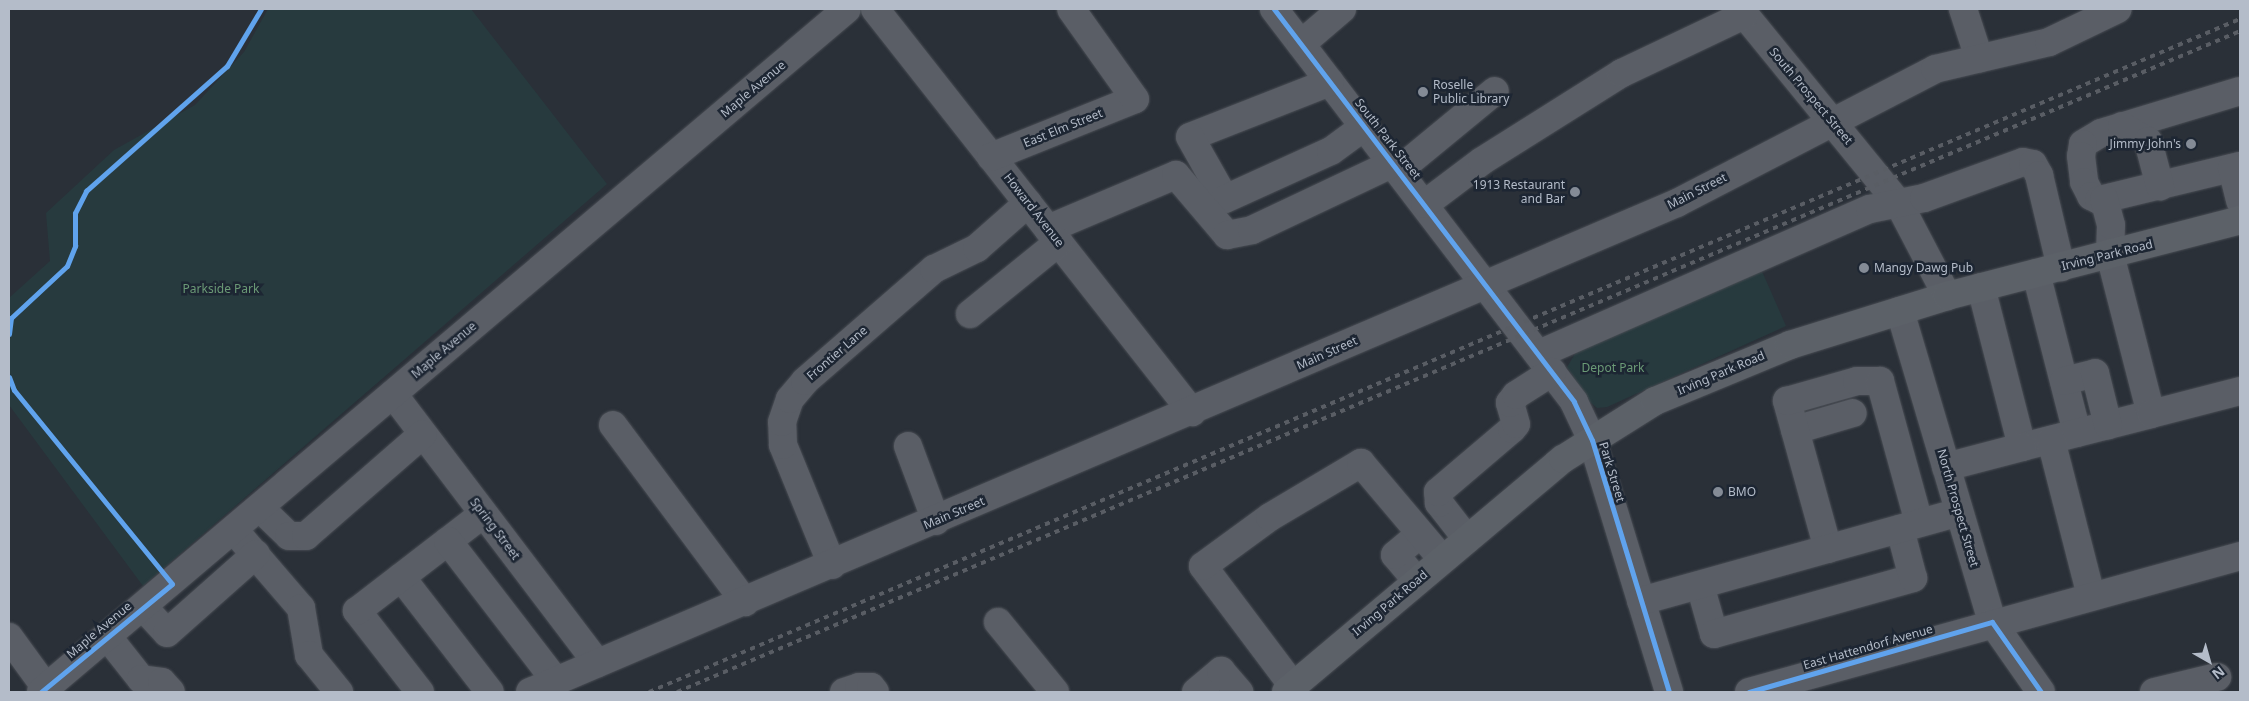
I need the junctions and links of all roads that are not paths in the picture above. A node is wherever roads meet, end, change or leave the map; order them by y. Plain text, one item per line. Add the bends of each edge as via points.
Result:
1 (847, 9) edge
2 (875, 9) edge
3 (1071, 9) edge
4 (1274, 9) edge
5 (1342, 9) edge
6 (1962, 9) edge
7 (2118, 9) edge
8 (1742, 12) edge
9 (1301, 44) junction
10 (1979, 58) junction
11 (1330, 82) junction
12 (1495, 91) dead end
13 (2240, 91) edge
14 (1831, 119) junction
15 (1365, 126) junction
16 (2122, 126) junction
17 (991, 157) junction
18 (1396, 166) junction
19 (2236, 167) edge
20 (2160, 186) junction
21 (2104, 199) junction
22 (2240, 201) edge
23 (1028, 203) junction
24 (1425, 204) junction
25 (1899, 204) junction
26 (2240, 220) edge
27 (1053, 235) junction
28 (2110, 254) junction
29 (2049, 270) junction
30 (1486, 282) junction
31 (1981, 287) junction
32 (1947, 296) junction
33 (1900, 311) junction
34 (970, 314) dead end
35 (1546, 363) junction
36 (2064, 381) junction
37 (2240, 391) edge
38 (393, 394) junction
39 (1192, 412) junction
40 (1853, 413) dead end
41 (2151, 414) junction
42 (614, 425) dead end
43 (2108, 425) junction
44 (1795, 430) junction
45 (2077, 433) junction
46 (423, 434) junction
47 (1592, 440) junction
48 (2051, 440) junction
49 (908, 446) dead end
50 (2022, 447) junction
51 (1946, 467) junction
52 (260, 508) junction
53 (1959, 512) junction
54 (483, 514) junction
55 (936, 521) junction
56 (1910, 526) junction
57 (234, 530) junction
58 (1420, 534) junction
59 (1467, 539) junction
60 (448, 541) junction
61 (1828, 549) junction
62 (256, 554) junction
63 (204, 556) junction
64 (2240, 556) edge
65 (1442, 559) junction
66 (832, 565) junction
67 (401, 577) junction
68 (226, 580) junction
69 (1417, 581) junction
70 (1700, 585) junction
71 (2091, 596) junction
72 (1641, 601) junction
73 (745, 602) junction
74 (143, 607) junction
75 (998, 622) dead end
76 (1992, 622) junction
77 (107, 636) junction
78 (13, 652) edge
79 (597, 663) junction
80 (2217, 677) dead end
81 (556, 681) junction
82 (145, 686) edge
83 (1290, 689) edge
84 (44, 690) edge
85 (172, 692) edge
86 (339, 692) edge
87 (420, 692) edge
88 (490, 692) edge
89 (530, 692) edge
90 (844, 692) edge
91 (875, 692) edge
92 (1055, 692) edge
93 (1196, 692) edge
94 (1239, 692) edge
95 (1669, 692) edge
96 (1749, 692) edge
97 (2041, 692) edge
98 (2154, 692) edge

1 - 38 street, Maple Avenue
2 - 17 street, Howard Avenue
3 - 17 street, East Elm Street via 1134,99
4 - 9 street, South Park Street
5 - 9 street
6 - 10 street
7 - 10 street, Main Street via 2049,42
8 - 14 street, South Prospect Street
8 - 24 street via 1622,73 1482,161
9 - 11 street, South Park Street
10 - 14 street, Main Street via 1935,69
11 - 15 street, South Park Street
11 - 15 street via 1190,137 1224,198 1331,151
12 - 18 street
13 - 16 street
14 - 25 street, South Prospect Street
14 - 30 street, Main Street via 1677,203
15 - 18 street, South Park Street
16 - 20 street via 2148,140
16 - 21 street via 2082,144 2084,182 2090,196
17 - 23 street, Howard Avenue
18 - 24 street, South Park Street
18 - 27 street via 1252,230 1227,235 1176,174
19 - 20 street
19 - 22 street
20 - 21 street
21 - 28 street via 2111,225
23 - 27 street, Howard Avenue
23 - 66 street, Frontier Lane via 976,248 934,269 805,381 790,399 782,422 783,445
24 - 30 street, South Park Street
25 - 29 street via 1969,183 2004,166 2033,164
25 - 32 street
25 - 35 street via 1870,209
26 - 28 main road, Irving Park Road
27 - 34 street
27 - 39 street, Howard Avenue
28 - 29 main road, Irving Park Road
28 - 41 street
29 - 31 main road, Irving Park Road
29 - 36 street
30 - 35 street, Park Street
30 - 39 street, Main Street
31 - 32 main road, Irving Park Road
31 - 50 street
32 - 33 main road, Irving Park Road
33 - 47 main road, Irving Park Road via 1730,368 1655,401
33 - 51 street, North Prospect Street
35 - 47 street, Park Street
35 - 59 street via 1510,403 1516,424 1512,429 1438,492 1439,502
36 - 43 street via 2095,373
36 - 45 street
37 - 41 street
38 - 46 street, Spring Street
38 - 52 street, Maple Avenue
39 - 55 street, Main Street
40 - 44 street
41 - 43 street
42 - 73 street
43 - 45 street
44 - 56 street via 1787,401 1857,381 1880,381
44 - 61 street
45 - 48 street
46 - 52 street via 306,536 289,536
46 - 54 street, Spring Street
47 - 59 main road, Irving Park Road
47 - 72 street, Park Street
48 - 50 street
48 - 71 street
49 - 55 street
50 - 51 street
51 - 53 street, North Prospect Street
52 - 57 street, Maple Avenue
53 - 56 street
53 - 76 street, North Prospect Street
54 - 60 street
54 - 79 street, Spring Street
55 - 66 street, Main Street
56 - 61 street
56 - 70 street via 1913,578 1885,586 1714,634
57 - 62 street
57 - 63 street, Maple Avenue
58 - 65 street
58 - 69 street via 1395,555
58 - 83 street via 1361,463 1270,517 1203,566
59 - 65 main road, Irving Park Road
60 - 67 street
60 - 81 street
61 - 70 street
62 - 68 street
62 - 86 street via 301,608 309,656
63 - 68 street
63 - 74 street, Maple Avenue
64 - 71 street, East Hattendorf Avenue
65 - 69 main road, Irving Park Road
66 - 73 street, Main Street
67 - 87 street via 357,610
67 - 88 street
68 - 74 street via 167,633
69 - 83 main road, Irving Park Road
70 - 72 street
71 - 76 street, East Hattendorf Avenue
72 - 95 street, Park Street
73 - 79 street, Main Street
74 - 77 street, Maple Avenue
75 - 92 street
76 - 96 street, East Hattendorf Avenue
76 - 97 street, North Prospect Street
77 - 82 street
77 - 84 street, Maple Avenue
78 - 84 street
79 - 81 street, Main Street
80 - 98 street
81 - 89 street, Main Street
82 - 85 street via 162,682
90 - 91 street via 871,687
93 - 94 street via 1221,671

